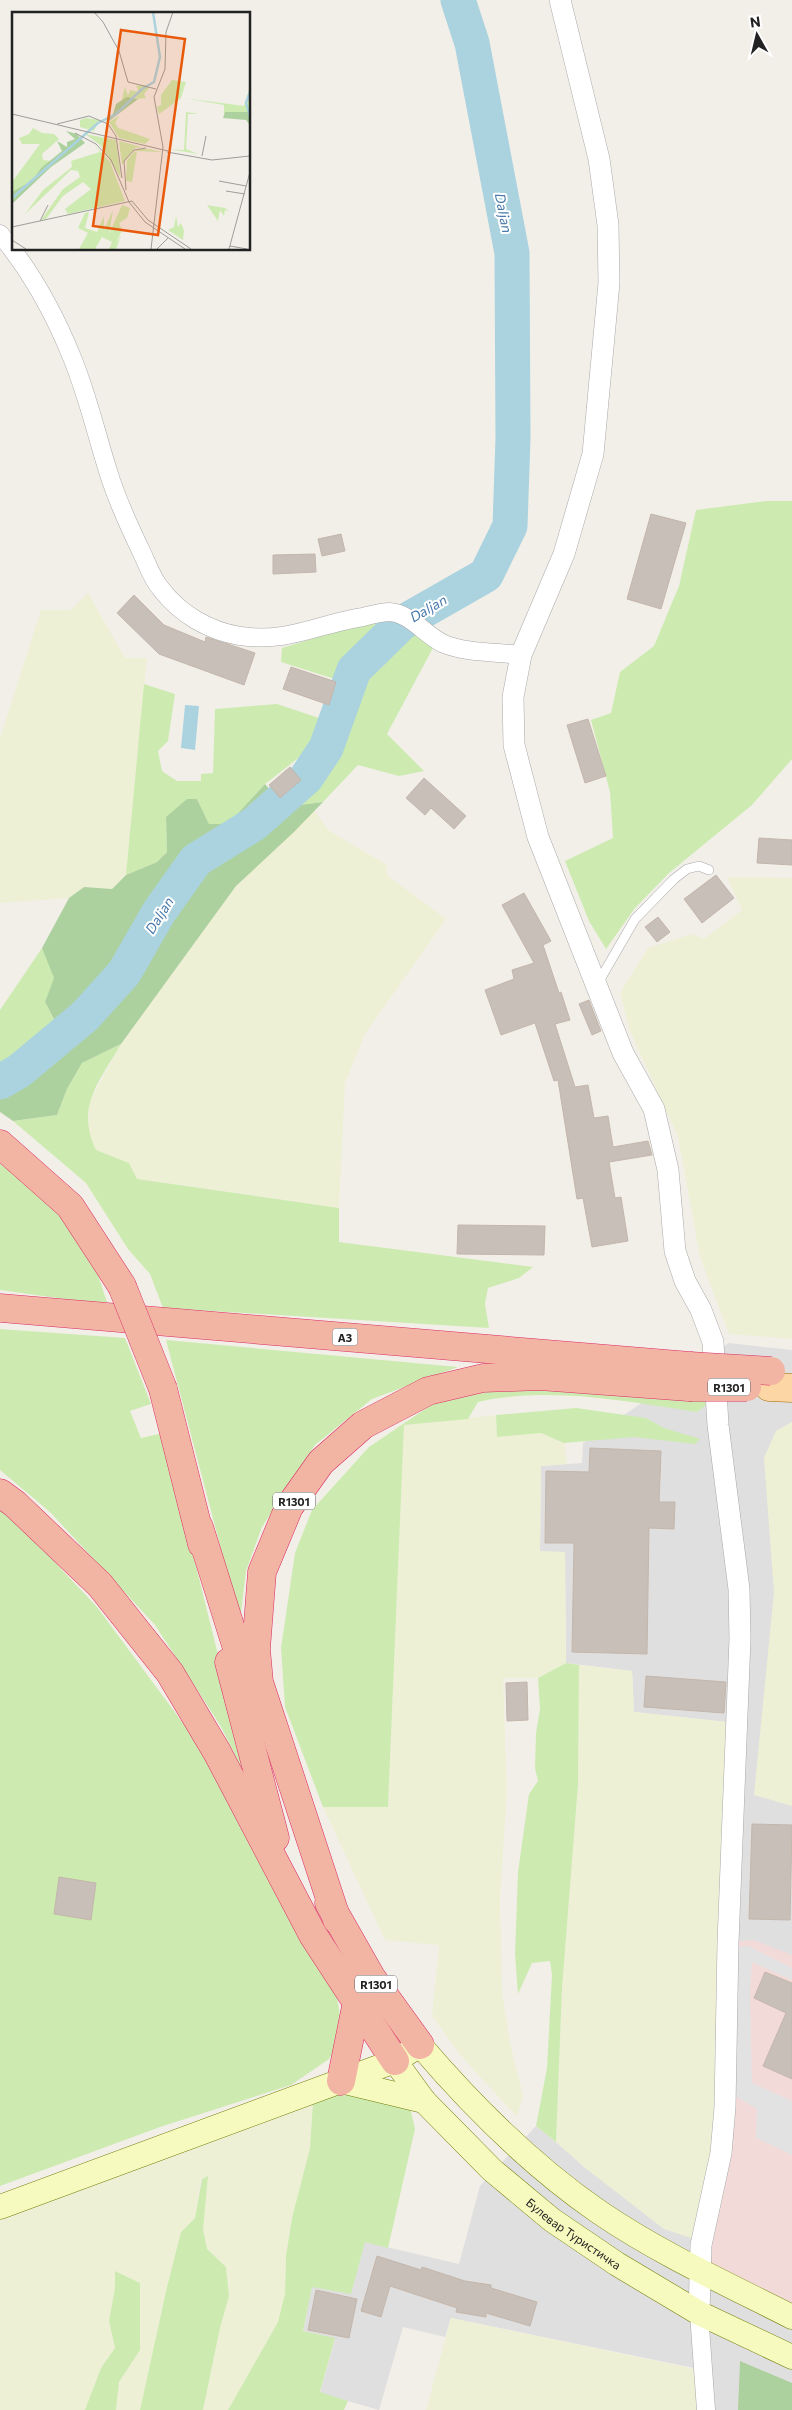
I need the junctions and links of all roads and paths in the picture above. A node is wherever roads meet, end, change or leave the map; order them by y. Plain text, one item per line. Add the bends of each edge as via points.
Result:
1 (560, 0) edge
2 (0, 234) edge
3 (12, 249) edge
4 (13, 250) edge
5 (521, 655) junction
6 (709, 870) dead end
7 (597, 985) junction
8 (3, 1146) edge
9 (0, 1303) edge
10 (0, 1308) edge
11 (87, 1314) junction
12 (0, 1322) edge
13 (689, 1378) junction
14 (781, 1379) edge
15 (0, 1493) edge
16 (198, 1527) junction
17 (337, 1920) junction
18 (313, 1935) junction
19 (357, 2002) junction
20 (420, 2045) junction
21 (395, 2061) junction
22 (342, 2081) junction
23 (424, 2101) junction
24 (0, 2208) edge
25 (702, 2271) junction
26 (699, 2313) junction
27 (792, 2317) edge
28 (792, 2357) edge
29 (706, 2410) edge

1 - 5 street via 599,160 608,225 609,283 593,454 564,554
2 - 3 street
4 - 5 street via 42,293 71,354 109,474 136,541 159,588 179,609 202,624 237,635 266,639 391,612 406,618 446,645
5 - 7 street via 513,697 514,745 520,773 538,837
6 - 7 lane via 700,866 687,869 668,885 635,919
7 - 25 street via 623,1053 654,1109 668,1170 675,1251 713,1342 718,1425 739,1589 725,2107 721,2153 701,2245
8 - 16 highway, R1301, bridge via 70,1206 122,1286 163,1389
9 - 11 highway
10 - 11 highway, A3
11 - 13 highway, A3
12 - 13 highway, A3
13 - 14 highway, A3, bridge
13 - 17 highway, R1301 via 483,1378 428,1391 363,1425 321,1462 289,1507 262,1572 256,1657 259,1682
15 - 18 highway, R1301 via 100,1585 170,1673 217,1752
16 - 17 highway, R1301 via 295,1834
16 - 18 highway, R1301 via 272,1830
17 - 20 highway, R1301 via 371,1977
18 - 19 highway, R1301
19 - 21 highway, R1301
19 - 22 highway
20 - 21 main road
20 - 25 main road, R1301 via 502,2134 551,2175 600,2212
21 - 22 main road
21 - 23 main road, Булевар Туристичка / R1301
22 - 23 main road
22 - 24 main road
23 - 26 main road, Булевар Туристичка / R1301 via 492,2170 552,2220
25 - 26 street
25 - 27 main road, R1301
26 - 28 main road, Булевар Туристичка / R1301
26 - 29 street

